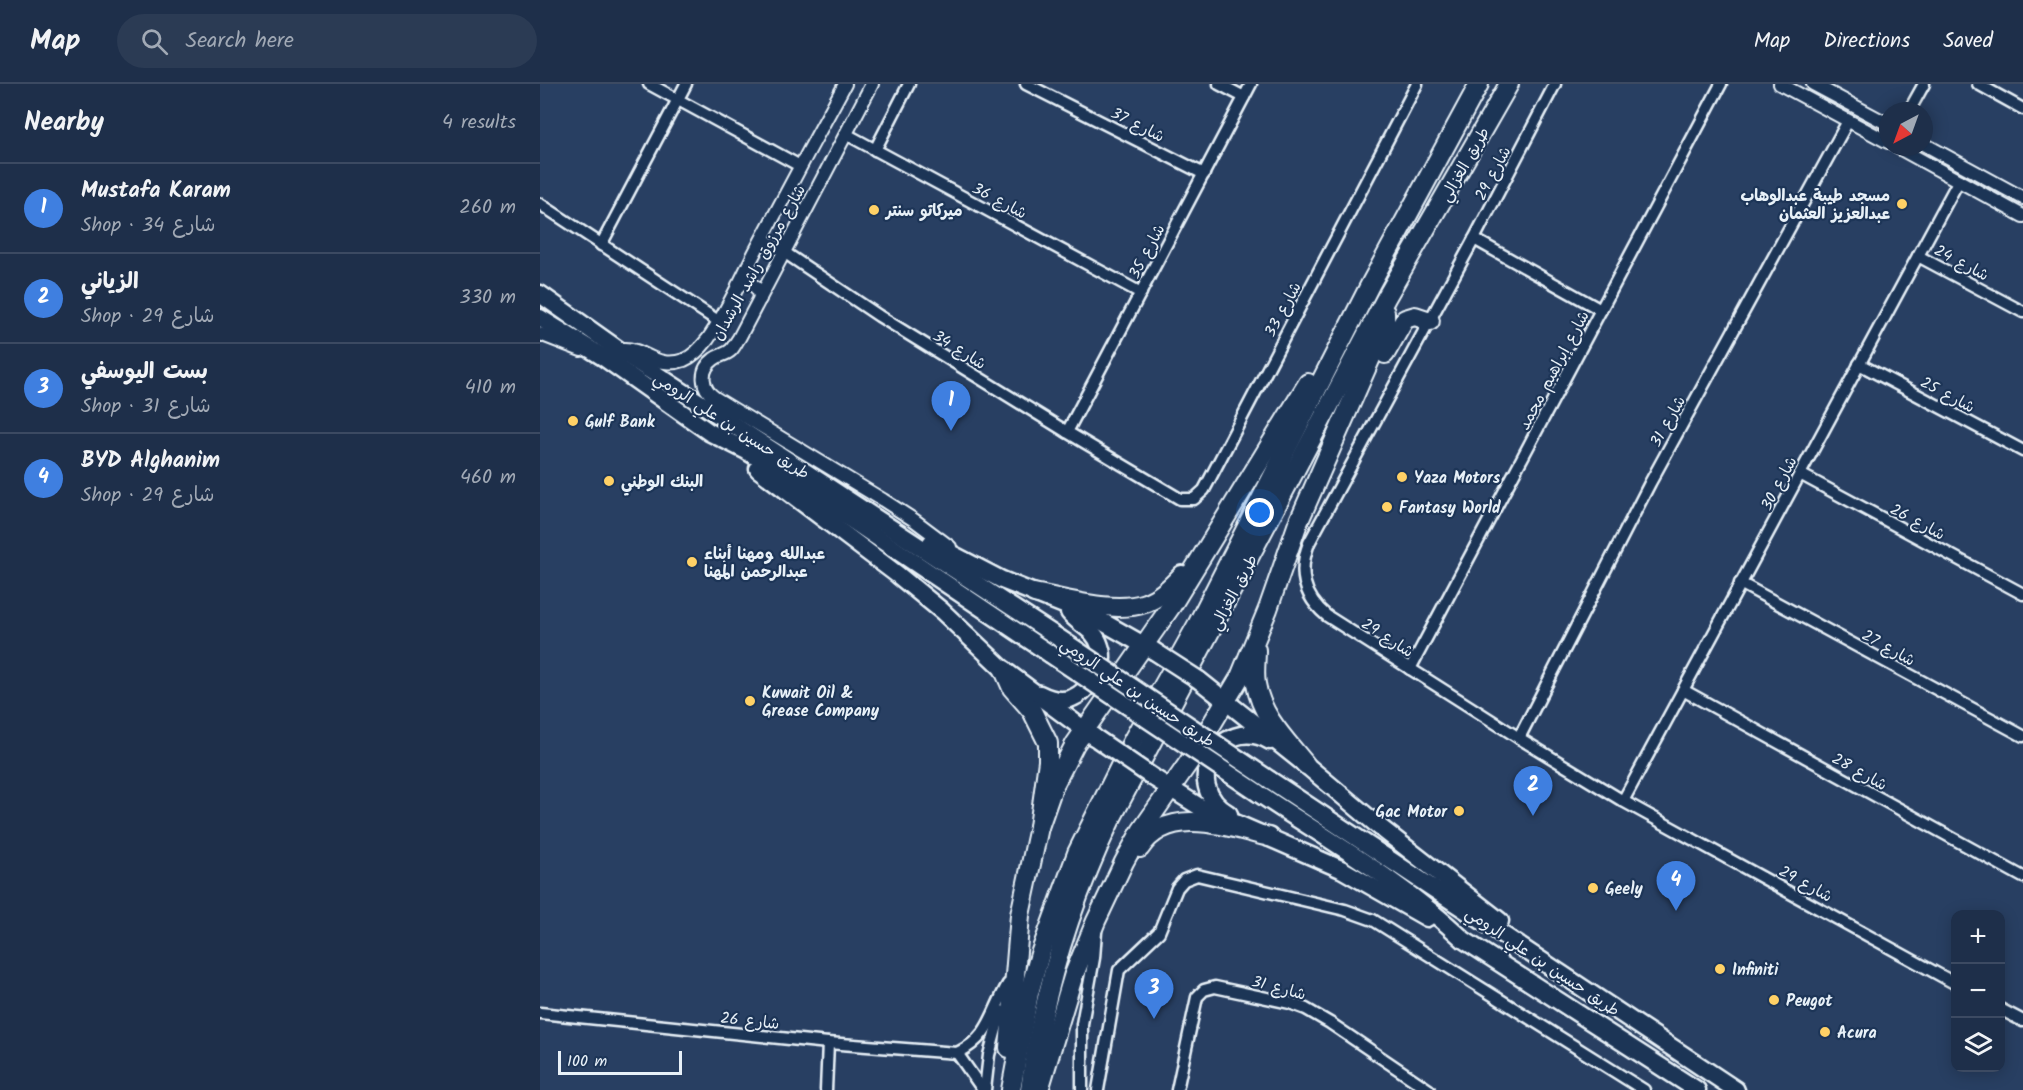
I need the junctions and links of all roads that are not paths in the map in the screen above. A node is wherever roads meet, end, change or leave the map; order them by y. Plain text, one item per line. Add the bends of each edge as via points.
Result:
1 (649, 84) edge
2 (686, 84) edge
3 (845, 84) edge
4 (873, 84) edge
5 (909, 84) edge
6 (1026, 84) edge
7 (1219, 84) edge
8 (1251, 84) edge
9 (1417, 84) edge
10 (1479, 84) edge
11 (1509, 84) edge
12 (1515, 84) edge
13 (1555, 84) edge
14 (1721, 84) edge
15 (1779, 84) edge
16 (1813, 84) edge
17 (1924, 84) edge
18 (1977, 84) edge
19 (1998, 89) edge
20 (1244, 97) junction
21 (677, 100) junction
22 (1914, 102) edge
23 (2023, 109) edge
24 (1490, 118) junction
25 (1879, 119) edge
26 (1848, 121) junction
27 (846, 134) junction
28 (1879, 137) edge
29 (1933, 149) edge
30 (875, 150) junction
31 (1914, 156) edge
32 (800, 166) junction
33 (1204, 174) junction
34 (1959, 180) junction
35 (2023, 198) edge
36 (540, 204) edge
37 (2023, 216) edge
38 (763, 238) junction
39 (1474, 239) junction
40 (601, 245) junction
41 (784, 252) junction
42 (1918, 256) junction
43 (1371, 283) junction
44 (738, 285) junction
45 (1141, 293) junction
46 (540, 294) edge
47 (1386, 298) junction
48 (760, 299) junction
49 (1601, 310) junction
50 (2023, 312) edge
51 (540, 318) edge
52 (718, 321) junction
53 (1430, 321) junction
54 (540, 334) edge
55 (709, 337) junction
56 (619, 350) junction
57 (720, 356) junction
58 (603, 357) junction
59 (1859, 364) junction
60 (1346, 417) junction
61 (709, 432) junction
62 (1067, 432) junction
63 (2023, 451) edge
64 (1800, 474) junction
65 (1146, 479) joint
66 (830, 489) junction
67 (1220, 526) junction
68 (972, 565) junction
69 (1740, 584) junction
70 (1034, 592) junction
71 (2023, 594) edge
72 (1066, 606) junction
73 (1256, 640) junction
74 (1149, 649) junction
75 (1410, 669) junction
76 (1004, 670) junction
77 (1683, 690) junction
78 (1225, 701) junction
79 (1091, 735) junction
80 (2023, 736) edge
81 (1519, 738) junction
82 (1306, 765) junction
83 (1170, 789) junction
84 (1623, 801) junction
85 (1039, 827) junction
86 (1269, 837) junction
87 (2023, 877) edge
88 (1109, 894) junction
89 (1096, 921) junction
90 (1464, 940) junction
91 (1016, 962) junction
92 (1547, 964) junction
93 (1951, 981) edge
94 (1008, 984) junction
95 (2005, 1011) edge
96 (540, 1013) edge
97 (2023, 1022) edge
98 (828, 1043) junction
99 (957, 1053) junction
100 (826, 1090) edge
101 (984, 1090) edge
102 (1010, 1090) edge
103 (1030, 1090) edge
104 (1039, 1090) edge
105 (1082, 1090) edge
106 (1098, 1090) edge
107 (1177, 1090) edge
108 (1429, 1090) edge
109 (1644, 1090) edge
110 (1697, 1090) edge
111 (1736, 1090) edge

1 - 21 street
2 - 21 street
3 - 32 street, شارع مرزوق راشد الرشدان
4 - 27 street, شارع مرزوق راشد الرشدان
5 - 30 street
6 - 33 street, شارع 37
7 - 20 street
8 - 20 street, شارع 35
9 - 65 street, شارع 33 via 1204,490 1194,499 1180,499
10 - 43 highway, طريق الغزالي
11 - 24 highway, طريق الغزالي
12 - 24 highway
13 - 39 street, شارع 29
14 - 49 street, شارع إبراهيم محمد
15 - 26 street
16 - 25 street
17 - 22 street
18 - 19 street
19 - 23 street
20 - 33 street, شارع 35
21 - 32 street
21 - 40 street
24 - 47 highway, طريق الغزالي
26 - 28 street
26 - 81 street, شارع 31 via 1650,483
27 - 30 street, شارع 36
27 - 41 street, شارع مرزوق راشد الرشدان
29 - 35 street
30 - 45 street, شارع 36
31 - 34 street
32 - 38 street, شارع مرزوق راشد الرشدان
33 - 45 street, شارع 35
34 - 37 street
34 - 42 street, شارع 30
36 - 40 street
38 - 41 street, شارع 34
38 - 44 street, شارع مرزوق راشد الرشدان
39 - 49 street
39 - 53 street, شارع 29
40 - 52 street
41 - 48 street, شارع مرزوق راشد الرشدان
41 - 62 street, شارع 34 via 879,316
42 - 50 street, شارع 24
42 - 59 street, شارع 30
43 - 67 highway
43 - 102 highway, طريق الغزالي via 1077,853 1040,954
44 - 48 street via 753,285
44 - 52 street, شارع مرزوق راشد الرشدان
45 - 62 street, شارع 35
46 - 56 highway, طريق حسين بن علي الرومي
47 - 60 highway via 1385,326
47 - 103 highway, طريق الغزالي via 1091,861 1059,949
48 - 57 street, شارع مرزوق راشد الرشدان via 734,347
49 - 75 street, شارع إبراهيم محمد
51 - 58 highway, طريق حسين بن علي الرومي
52 - 55 street, شارع مرزوق راشد الرشدان
53 - 60 highway via 1415,316 1402,322 1366,390
53 - 75 street, شارع 29 via 1309,543 1302,569 1316,607
54 - 58 street
55 - 56 street, شارع مرزوق راشد الرشدان via 695,353 673,362 652,359 633,350
55 - 57 street via 711,350
56 - 66 highway, طريق حسين بن علي الرومي
57 - 68 street, شارع مرزوق راشد الرشدان via 706,366 705,388 709,394 914,520
58 - 61 highway, طريق حسين بن علي الرومي
59 - 63 street, شارع 25
59 - 64 street, شارع 30
60 - 73 highway via 1298,523
61 - 76 highway via 898,575
61 - 90 highway, طريق حسين بن علي الرومي, bridge via 779,471 1405,890
62 - 65 street, شارع 34
64 - 69 street, شارع 30
64 - 71 street, شارع 26
66 - 68 highway
66 - 92 highway, طريق حسين بن علي الرومي, bridge
67 - 70 highway via 1173,585 1146,603 1107,606
67 - 74 highway
68 - 70 highway
69 - 77 street, شارع 30
69 - 80 street, شارع 27
70 - 72 highway
72 - 74 highway via 1094,617
72 - 76 highway via 1072,617 1092,632 1101,649 1101,666 1087,690 1072,698 1049,698 1011,670
73 - 78 highway
73 - 82 highway via 1255,680 1262,704
74 - 78 highway, bridge
74 - 79 highway
75 - 81 street, شارع 29
76 - 79 highway
76 - 85 highway via 1048,743
77 - 84 street, شارع 30
77 - 87 street, شارع 28
78 - 82 highway
78 - 83 highway
79 - 83 highway, bridge
79 - 85 highway via 1062,766
81 - 84 street, شارع 29
82 - 86 highway via 1267,739 1248,734 1223,742 1210,758 1206,784 1214,802
82 - 92 highway via 1497,918
83 - 86 highway via 1214,814
83 - 88 highway via 1141,831
84 - 93 street, شارع 29
85 - 91 highway via 1020,915
86 - 88 highway via 1186,821 1169,824 1144,842
86 - 90 highway via 1341,869
88 - 89 highway
89 - 104 highway via 1073,977
89 - 105 street via 1083,1024
90 - 110 highway, طريق حسين بن علي الرومي
91 - 94 street
91 - 102 highway via 1008,1054
92 - 111 highway, طريق حسين بن علي الرومي
94 - 99 street via 985,1032
94 - 101 street
95 - 97 street
96 - 98 street, شارع 26
98 - 99 street, شارع 26
98 - 100 street
99 - 101 street
106 - 109 street via 1119,970 1159,932 1177,888 1197,875 1373,920
107 - 108 street, شارع 31 via 1197,997 1215,987 1306,1009

